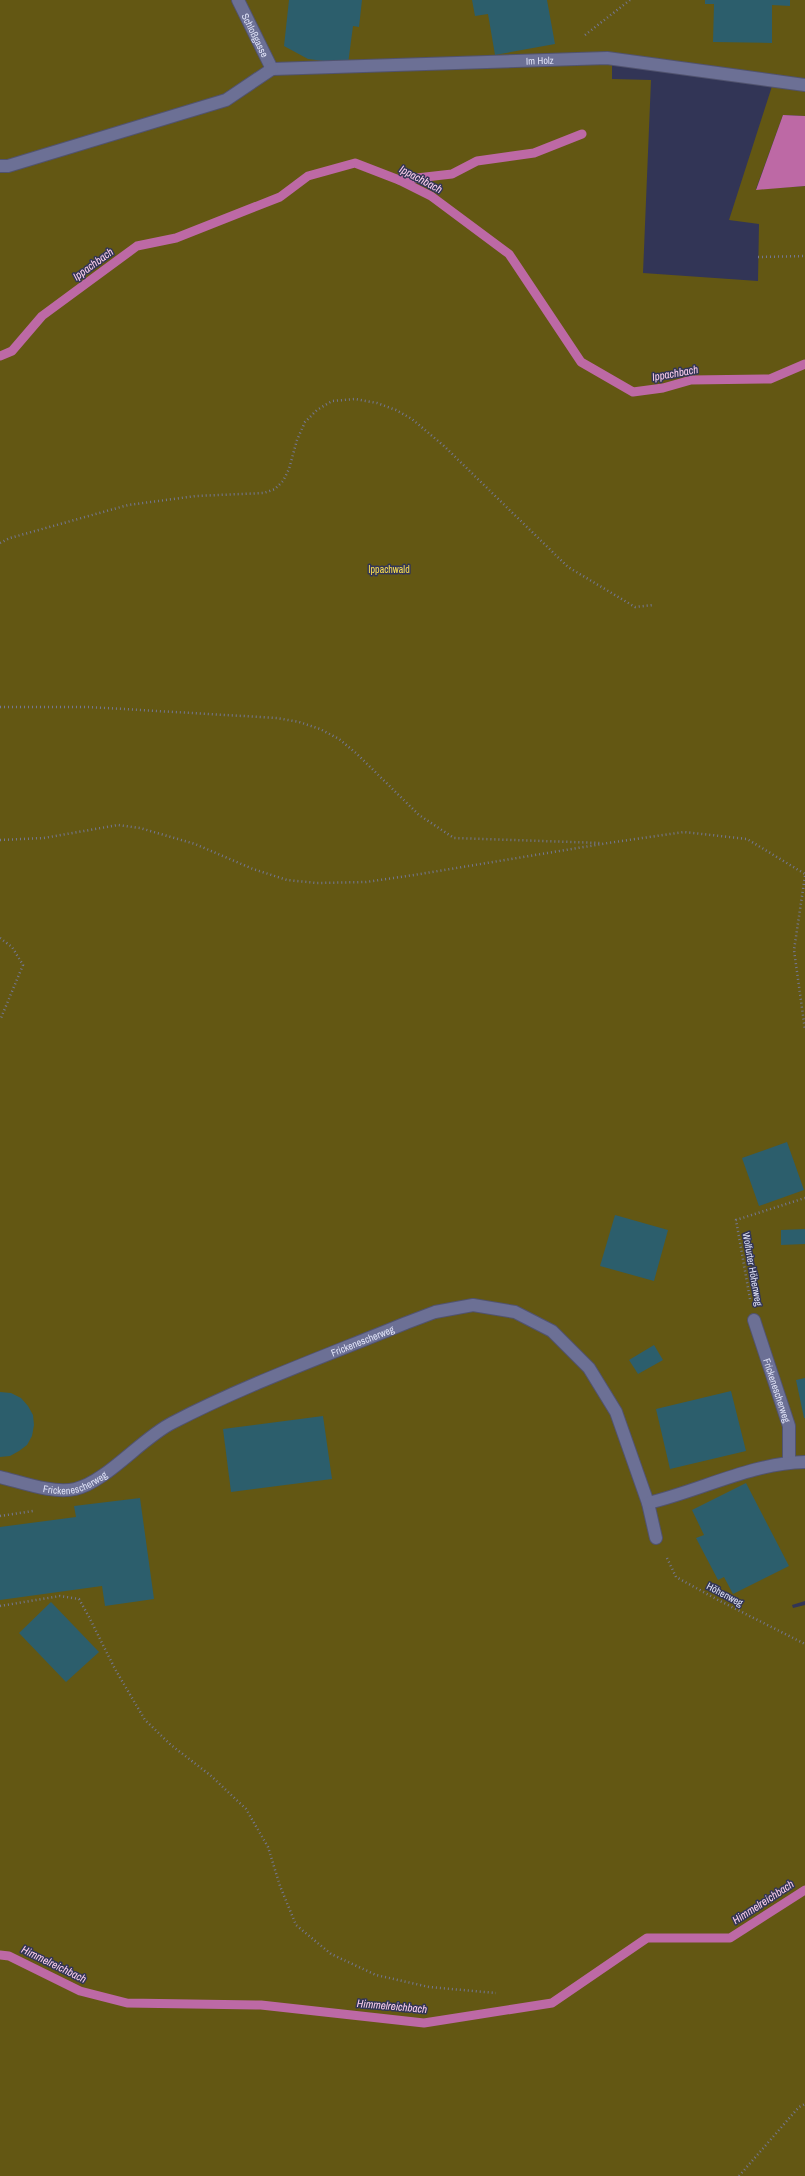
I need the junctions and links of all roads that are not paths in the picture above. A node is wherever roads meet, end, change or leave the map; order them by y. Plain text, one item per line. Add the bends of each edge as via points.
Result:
1 (238, 0) edge
2 (272, 70) junction
3 (805, 85) edge
4 (0, 166) edge
5 (754, 1320) road end
6 (789, 1462) junction
7 (805, 1462) edge
8 (0, 1477) edge
9 (648, 1503) junction
10 (656, 1538) road end

1 - 2 street, Schloßgasse
2 - 3 street, Im Holz via 607,58
2 - 4 street via 226,100 8,166
5 - 6 street, Frickenescherweg via 789,1426
6 - 7 street
6 - 9 street via 768,1466 678,1496
8 - 9 street, Frickenescherweg via 50,1489 74,1489 94,1481 170,1424 231,1395 435,1312 473,1305 516,1312 552,1331 589,1368 616,1412
9 - 10 street, Frickenescherweg

